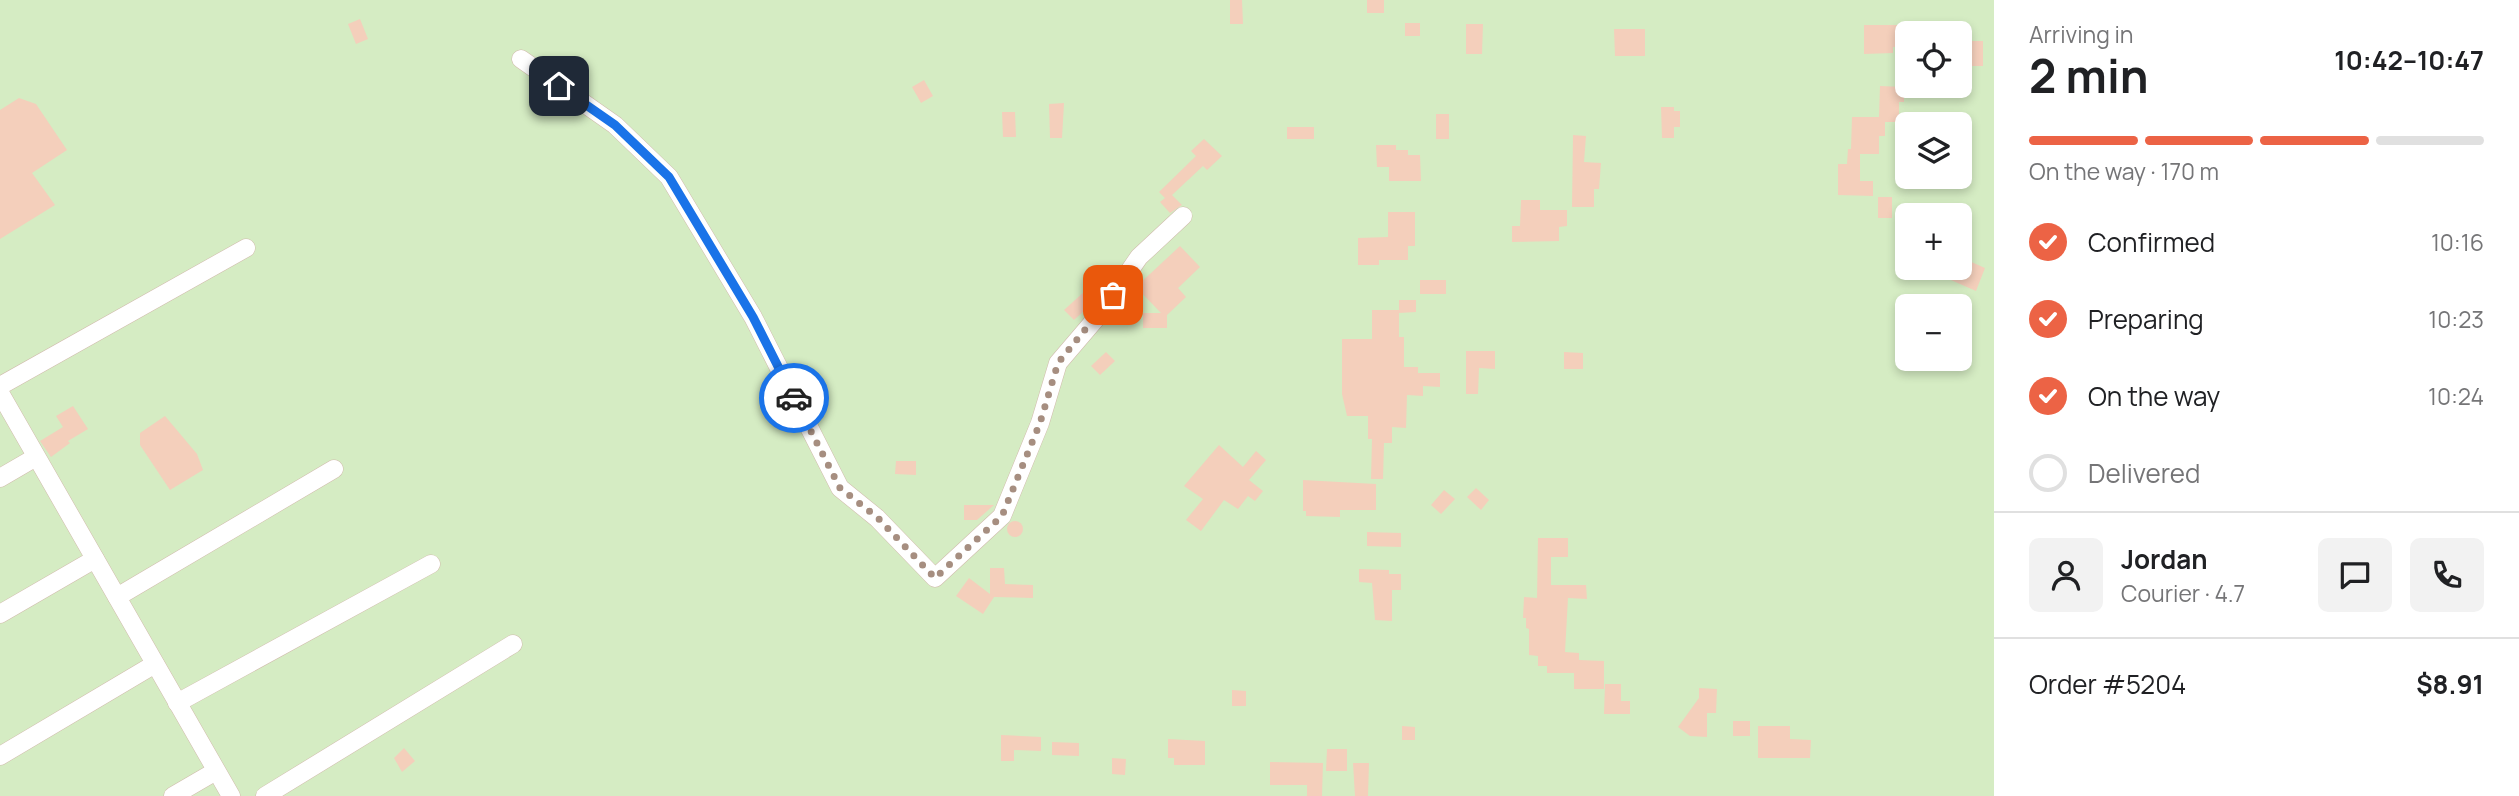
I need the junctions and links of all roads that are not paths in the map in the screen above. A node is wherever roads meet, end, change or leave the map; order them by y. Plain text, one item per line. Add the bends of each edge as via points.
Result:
1 (522, 59) dead end
2 (1183, 216) dead end
3 (246, 247) dead end
4 (0, 386) edge
5 (0, 393) edge
6 (36, 457) junction
7 (334, 468) dead end
8 (0, 478) edge
9 (95, 559) junction
10 (431, 564) dead end
11 (117, 597) junction
12 (0, 614) edge
13 (513, 643) dead end
14 (155, 664) junction
15 (177, 702) junction
16 (0, 756) edge
17 (216, 771) junction
18 (173, 796) edge
19 (231, 796) edge
20 (265, 796) edge

1 - 2 street via 615,125 669,177 753,317 840,488 877,517 935,578 1002,516 1040,423 1058,363 1139,257
3 - 4 street
5 - 6 street
6 - 8 street
6 - 9 street
7 - 11 street
9 - 11 street
9 - 12 street
10 - 15 street
11 - 14 street
13 - 20 street
14 - 15 street
14 - 16 street
15 - 17 street
17 - 18 street
17 - 19 street

